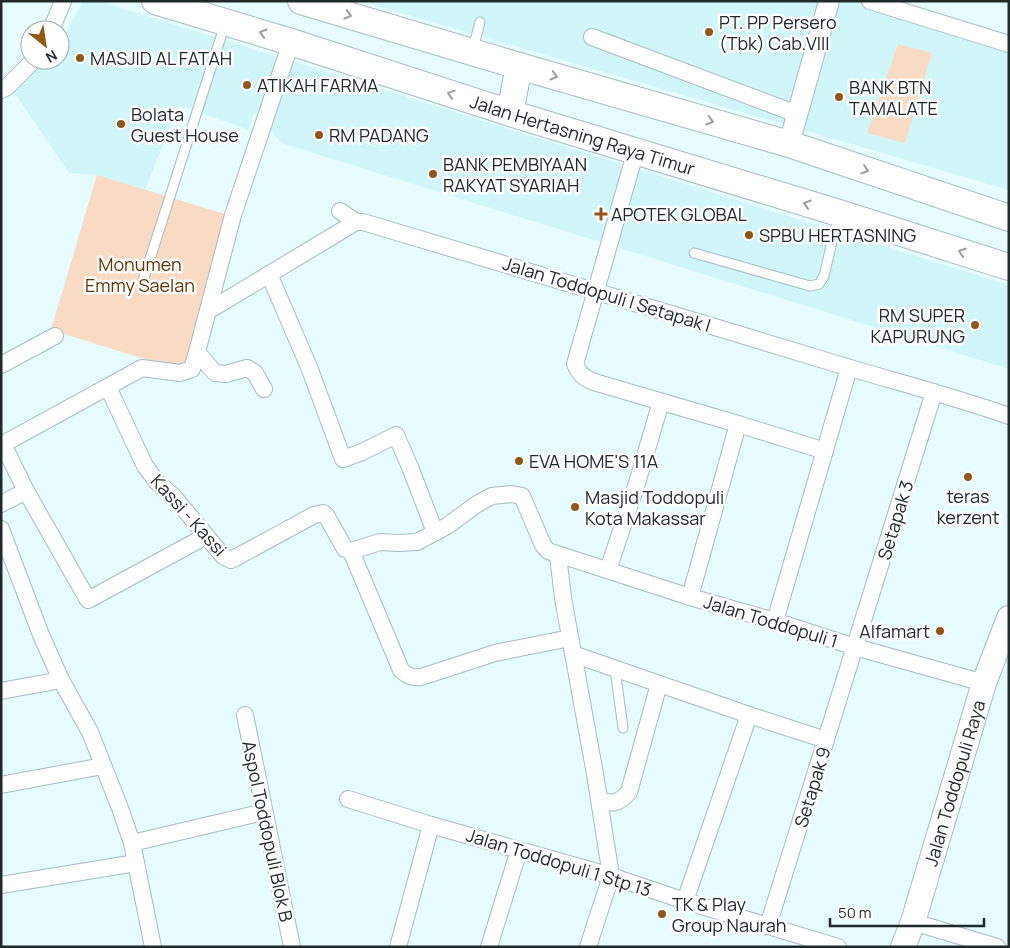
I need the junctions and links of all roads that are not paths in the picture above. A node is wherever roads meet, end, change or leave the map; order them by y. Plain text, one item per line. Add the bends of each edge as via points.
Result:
1 (63, 1) edge
2 (155, 1) edge
3 (301, 1) edge
4 (829, 1) edge
5 (870, 1) edge
6 (55, 20) edge
7 (226, 22) junction
8 (480, 22) dead end
9 (592, 37) dead end
10 (291, 42) junction
11 (1009, 44) edge
12 (472, 52) junction
13 (519, 66) junction
14 (24, 70) edge
15 (1, 90) edge
16 (510, 112) junction
17 (797, 114) junction
18 (789, 144) junction
19 (636, 150) junction
20 (340, 211) dead end
21 (842, 214) junction
22 (1009, 218) edge
23 (360, 222) junction
24 (694, 253) dead end
25 (1009, 267) edge
26 (269, 274) junction
27 (142, 281) dead end
28 (596, 290) junction
29 (208, 311) junction
30 (55, 336) dead end
31 (197, 352) junction
32 (1, 366) edge
33 (850, 368) junction
34 (108, 387) junction
35 (264, 389) dead end
36 (934, 392) junction
37 (661, 402) junction
38 (1009, 416) edge
39 (738, 424) junction
40 (825, 451) junction
41 (26, 491) junction
42 (1, 504) edge
43 (1, 529) edge
44 (435, 532) junction
45 (206, 536) junction
46 (350, 552) junction
47 (558, 555) junction
48 (608, 570) junction
49 (690, 597) junction
50 (1009, 618) edge
51 (775, 621) junction
52 (571, 646) junction
53 (855, 647) junction
54 (615, 669) junction
55 (61, 680) junction
56 (984, 683) junction
57 (659, 684) junction
58 (1, 691) edge
59 (245, 715) dead end
60 (749, 715) junction
61 (623, 728) dead end
62 (826, 740) junction
63 (103, 766) junction
64 (1, 785) edge
65 (348, 799) dead end
66 (600, 800) junction
67 (264, 812) junction
68 (431, 825) junction
69 (132, 843) junction
70 (519, 850) junction
71 (136, 863) junction
72 (611, 876) junction
73 (1, 885) edge
74 (685, 901) junction
75 (913, 922) junction
76 (768, 926) junction
77 (153, 947) edge
78 (292, 947) edge
79 (398, 947) edge
80 (489, 947) edge
81 (588, 947) edge
82 (838, 947) edge
83 (903, 947) edge
84 (997, 947) edge

1 - 6 street
2 - 7 main road, Jalan Hertasning Raya Timur
3 -> 12 main road
4 - 17 street
5 - 11 street
10 -> 7 main road, Jalan Hertasning Raya Timur
7 - 27 lane
8 - 12 lane
9 - 17 street
16 -> 10 main road, Jalan Hertasning Raya Timur
10 - 29 street via 233,215
12 - 13 main road
13 - 16 main road
13 -> 18 main road
14 - 15 street
16 - 19 main road, Jalan Hertasning Raya Timur
17 - 18 street
18 -> 22 main road
21 -> 19 main road, Jalan Hertasning Raya Timur
19 - 28 street
20 - 23 street, Jalan Toddopuli I Setapak I
21 - 24 lane via 819,284 810,286
25 -> 21 main road, Jalan Hertasning Raya Timur
23 - 26 street
23 - 28 street, Jalan Toddopuli I Setapak I
26 - 29 street
26 - 44 street via 309,367 343,459 396,435
28 - 33 street, Jalan Toddopuli I Setapak I
28 - 37 street via 575,364 578,371 594,382
29 - 31 street
30 - 32 street
31 - 34 street via 192,369 180,373 142,368
31 - 35 street via 215,372 226,374 247,368 255,373
33 - 36 street, Jalan Toddopuli I Setapak I
33 - 40 street
34 - 41 street via 3,444
34 - 45 street, Kassi - Kassi via 145,466
36 - 38 street, Jalan Toddopuli I Setapak I
36 - 53 street, Setapak 3
37 - 39 street
37 - 48 street
39 - 40 street
39 - 49 street
40 - 51 street
41 - 42 street
41 - 45 street via 88,600
43 - 55 street
44 - 46 street, Jalan Toddopuli 1 via 417,542 380,542
44 - 47 street, Jalan Toddopuli 1 via 492,496 522,496 543,545
45 - 46 street, Kassi - Kassi via 223,556 231,560 323,513
46 - 52 street via 401,670 408,676 421,677 496,653
47 - 48 street, Jalan Toddopuli 1
47 - 52 street
48 - 49 street, Jalan Toddopuli 1
49 - 51 street, Jalan Toddopuli 1
50 - 56 main road, Jalan Toddopuli Raya
51 - 53 street, Jalan Toddopuli 1
52 - 54 street
52 - 66 street
53 - 56 street, Jalan Toddopuli 1
53 - 62 street, Setapak 9
54 - 57 street
54 - 61 lane
55 - 58 street
55 - 63 street via 90,732
56 - 75 main road, Jalan Toddopuli Raya
57 - 60 street
57 - 66 street via 629,792 618,801
59 - 67 street, Aspol Toddopuli Blok B
60 - 62 street
60 - 74 street
62 - 76 street, Setapak 9
63 - 64 street
63 - 69 street
65 - 68 street, Jalan Toddopuli 1 Stp 13
66 - 72 street
67 - 69 street
67 - 78 street, Aspol Toddopuli Blok B
68 - 70 street, Jalan Toddopuli 1 Stp 13
68 - 79 street
69 - 71 street
70 - 72 street, Jalan Toddopuli 1 Stp 13
70 - 80 street
71 - 73 street
71 - 77 street
72 - 74 street, Jalan Toddopuli 1 Stp 13
72 - 81 street
74 - 76 street, Jalan Toddopuli 1 Stp 13
75 - 83 main road, Jalan Toddopuli Raya
75 - 84 street
76 - 82 street, Jalan Toddopuli 1 Stp 13

